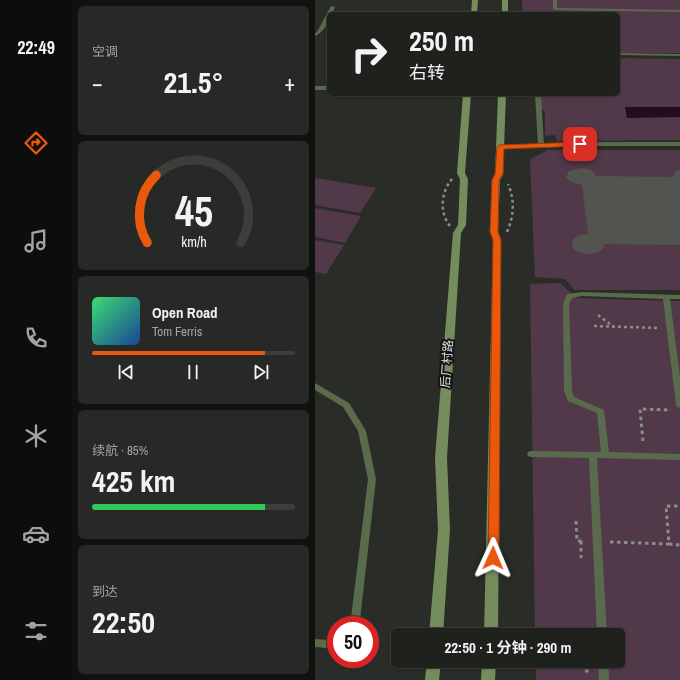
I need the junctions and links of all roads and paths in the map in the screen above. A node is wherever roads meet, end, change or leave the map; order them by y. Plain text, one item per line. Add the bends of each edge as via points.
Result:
1 (475, 0) edge
2 (505, 0) edge
3 (555, 0) edge
4 (333, 7) dead end
5 (555, 11) edge
6 (680, 11) edge
7 (330, 12) edge
8 (474, 12) edge
9 (505, 12) edge
10 (327, 18) edge
11 (315, 35) edge
12 (620, 54) edge
13 (680, 55) edge
14 (315, 88) edge
15 (327, 88) edge
16 (467, 96) edge
17 (502, 96) edge
18 (538, 96) edge
19 (680, 144) edge
20 (541, 145) junction
21 (500, 147) junction
22 (461, 173) junction
23 (499, 174) junction
24 (457, 232) junction
25 (497, 240) junction
26 (666, 296) junction
27 (680, 297) edge
28 (598, 315) dead end
29 (594, 326) dead end
30 (615, 327) junction
31 (670, 328) junction
32 (315, 386) edge
33 (680, 405) edge
34 (672, 410) dead end
35 (643, 441) dead end
36 (531, 454) dead end
37 (593, 455) junction
38 (605, 456) junction
39 (680, 458) edge
40 (680, 506) edge
41 (576, 521) dead end
42 (581, 541) junction
43 (598, 542) junction
44 (669, 544) junction
45 (680, 545) edge
46 (581, 558) dead end
47 (355, 616) edge
48 (437, 628) edge
49 (491, 628) edge
50 (602, 628) edge
51 (315, 643) edge
52 (327, 644) edge
53 (433, 668) edge
54 (489, 668) edge
55 (603, 668) edge
56 (432, 680) edge
57 (488, 680) edge
58 (604, 680) edge

1 - 8 main road
2 - 9 main road
3 - 5 lane
4 - 7 lane
5 - 6 lane
10 - 11 lane via 319,33
12 - 13 lane
14 - 15 street
16 - 22 main road, 后厂村路
17 - 21 main road
18 - 20 lane
19 - 20 street
20 - 21 street
21 - 23 main road
22 - 24 main road, 后厂村路 via 464,179 461,225
22 - 24 path via 451,180 445,190 443,211 447,223
23 - 25 main road via 496,180 494,232
23 - 25 path via 506,180 513,194 513,219 507,232
24 - 48 main road, 后厂村路 via 441,458 444,530
25 - 49 main road
26 - 27 lane
26 - 31 lane
26 - 38 lane via 569,296 566,304 569,391 571,399 601,412
28 - 30 path
29 - 30 path
30 - 31 path
31 - 33 lane
32 - 47 lane via 346,405 362,431 372,479
34 - 35 path via 640,409
36 - 37 lane
37 - 38 lane
37 - 43 lane
38 - 39 lane
40 - 44 path via 667,506
41 - 42 path via 577,541
42 - 43 path
42 - 46 path
43 - 44 path
43 - 50 lane
44 - 45 path
51 - 52 lane
53 - 56 main road
54 - 57 main road
55 - 58 lane

